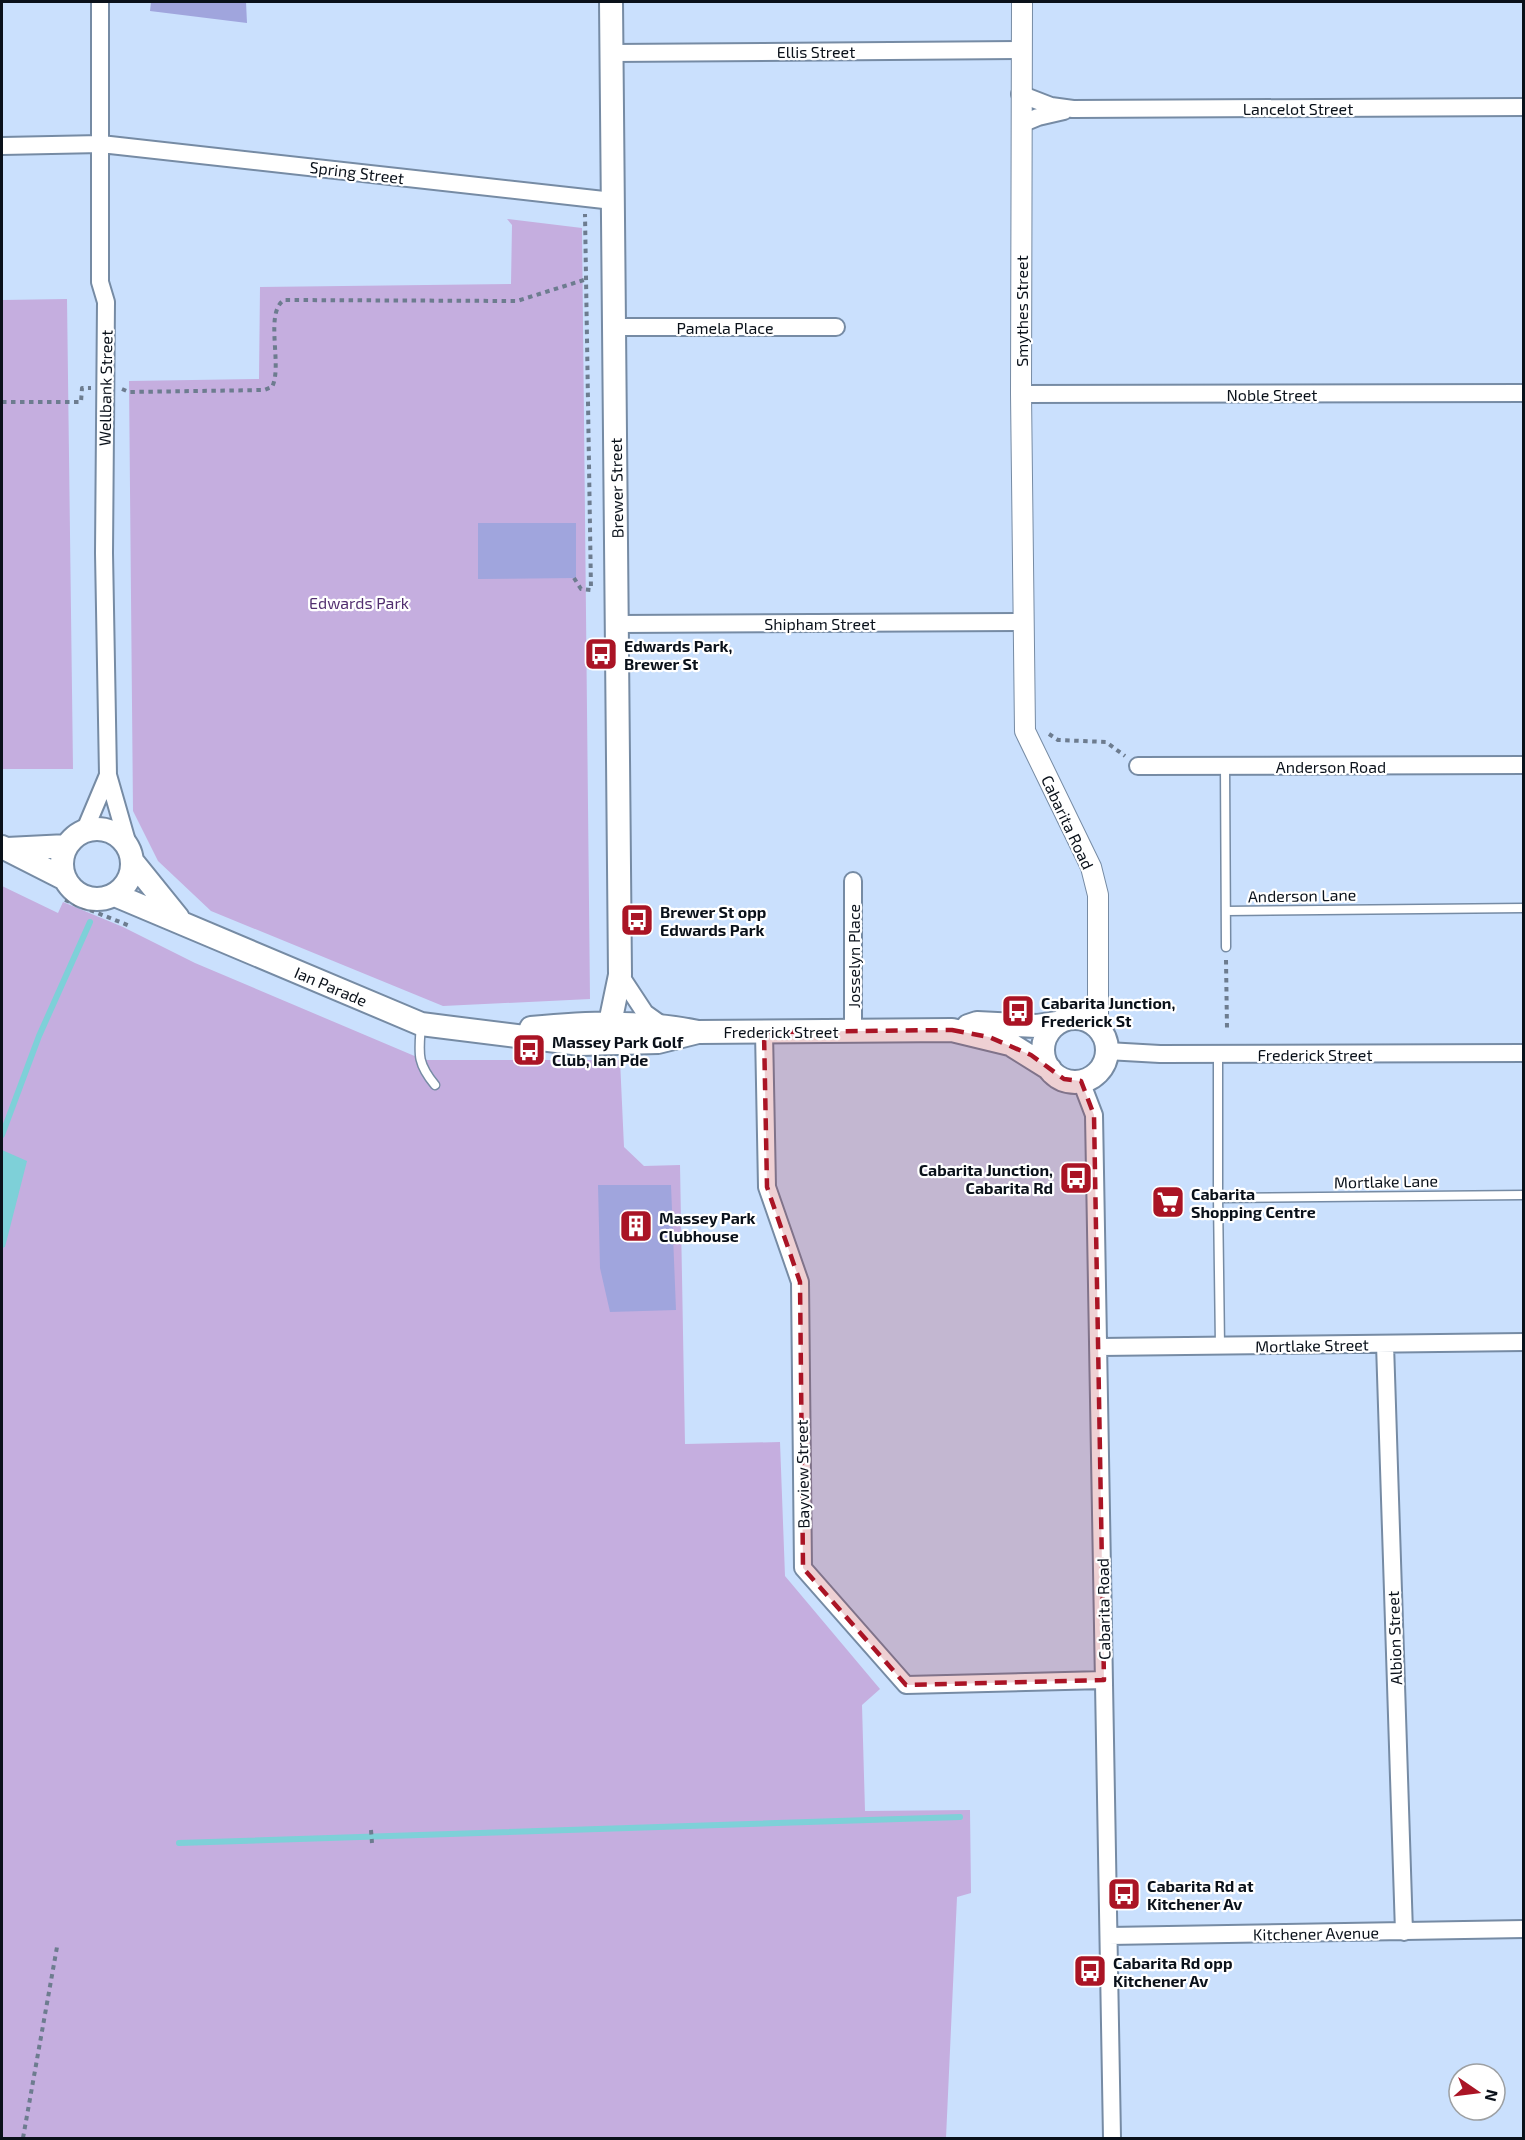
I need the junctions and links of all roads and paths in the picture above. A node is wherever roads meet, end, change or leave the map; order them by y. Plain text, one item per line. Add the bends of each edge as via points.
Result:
1 (100, 2) edge
2 (611, 2) edge
3 (1022, 2) edge
4 (1021, 50) junction
5 (611, 53) junction
6 (1020, 94) junction
7 (1524, 107) edge
8 (1073, 108) junction
9 (1021, 124) junction
10 (101, 144) junction
11 (2, 146) edge
12 (585, 198) junction
13 (613, 201) junction
14 (587, 279) junction
15 (614, 327) junction
16 (836, 327) dead end
17 (82, 388) dead end
18 (120, 389) dead end
19 (1524, 393) edge
20 (1021, 394) junction
21 (2, 402) edge
22 (574, 578) dead end
23 (1023, 622) junction
24 (618, 624) junction
25 (1043, 731) dead end
26 (1524, 765) edge
27 (1138, 766) joint
28 (1225, 766) junction
29 (108, 776) junction
30 (76, 839) junction
31 (3, 848) edge
32 (131, 857) junction
33 (853, 881) dead end
34 (60, 887) junction
35 (115, 895) junction
36 (1524, 908) edge
37 (1226, 911) junction
38 (179, 919) junction
39 (134, 928) dead end
40 (1226, 947) joint
41 (620, 975) junction
42 (1057, 1023) junction
43 (421, 1024) junction
44 (1098, 1026) junction
45 (631, 1028) junction
46 (1227, 1028) dead end
47 (853, 1030) junction
48 (952, 1030) junction
49 (698, 1032) joint
50 (764, 1032) junction
51 (1107, 1051) junction
52 (1524, 1053) edge
53 (1218, 1054) junction
54 (1050, 1069) junction
55 (1081, 1081) junction
56 (435, 1085) dead end
57 (1524, 1195) edge
58 (1218, 1198) junction
59 (1524, 1342) edge
60 (1385, 1344) junction
61 (1100, 1347) junction
62 (1220, 1347) junction
63 (1104, 1680) junction
64 (371, 1830) dead end
65 (372, 1844) dead end
66 (1524, 1929) edge
67 (1404, 1932) junction
68 (1109, 1936) junction
69 (57, 1947) dead end
70 (23, 2139) edge
71 (1112, 2139) edge

1 - 10 street, Wellbank Street
2 - 5 main road, Brewer Street
3 - 4 street, Smythes Street
4 - 5 street, Ellis Street
4 - 6 street, Smythes Street
5 - 13 main road, Brewer Street
6 - 8 street, Lancelot Street via 1051,106
6 - 9 street, Smythes Street
7 - 8 street, Lancelot Street
8 - 9 street, Lancelot Street
9 - 20 street, Smythes Street
10 - 11 street, Spring Street
10 - 12 street, Spring Street
10 - 29 street, Wellbank Street via 100,282 106,302 104,553
12 - 13 street, Spring Street
12 - 14 path
13 - 15 main road, Brewer Street
14 - 18 path via 517,301 284,300 275,317 276,376 272,387 129,392
14 - 22 path via 591,590 581,589
15 - 16 street, Pamela Place
15 - 24 main road, Brewer Street
17 - 21 path via 81,402
19 - 20 street, Noble Street
20 - 23 street, Smythes Street
23 - 24 street, Shipham Street
23 - 44 street, Cabarita Road via 1025,731 1091,867 1098,895
24 - 41 main road, Brewer Street
25 - 27 path via 1058,740 1106,742
26 - 28 street, Anderson Road
27 - 28 street, Anderson Road
28 - 37 lane, Anderson Lane
29 - 30 street, Wellbank Street
29 - 32 street, Wellbank Street
30 - 31 main road
30 - 32 main road via 95,829 116,835
30 - 34 main road via 63,857
31 - 34 main road
32 - 35 main road via 128,880
32 - 38 main road, Ian Parade
33 - 47 street, Josselyn Place
34 - 35 main road via 81,896 104,899
34 - 39 path
35 - 38 main road, Ian Parade
36 - 37 lane, Anderson Lane
37 - 40 lane
38 - 43 main road, Ian Parade
40 - 46 path
41 - 45 main road, Brewer Street
41 - 45 street
42 - 44 main road via 1080,1018
42 - 48 main road, Frederick Street via 977,1023
42 - 54 main road via 1044,1050
43 - 45 main road, Ian Parade via 490,1031
43 - 56 lane via 422,1069
44 - 51 main road
45 - 49 main road, Ian Parade via 658,1042
47 - 48 main road, Frederick Street
47 - 50 main road, Frederick Street
48 - 54 main road, Frederick Street via 1010,1044
49 - 50 main road, Frederick Street
50 - 63 street, Bayview Street via 767,1187 800,1282 803,1568 906,1685
51 - 53 street, Frederick Street
51 - 55 main road via 1100,1070
52 - 53 street, Frederick Street
53 - 58 lane
54 - 55 main road via 1064,1079
55 - 61 street, Cabarita Road via 1094,1115
57 - 58 lane, Mortlake Lane
58 - 62 lane
59 - 60 street, Mortlake Street
60 - 62 street, Mortlake Street
60 - 67 street, Albion Street
61 - 62 street, Mortlake Street
61 - 63 street, Cabarita Road
63 - 68 street, Cabarita Road
64 - 65 path
66 - 67 street, Kitchener Avenue
67 - 68 street, Kitchener Avenue
68 - 71 street, Cabarita Road
69 - 70 path

